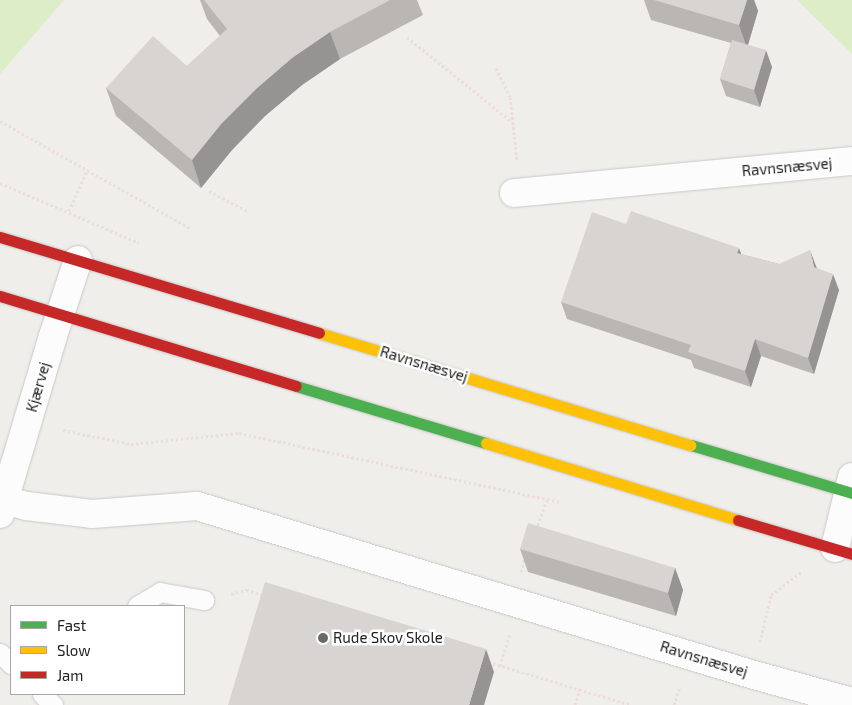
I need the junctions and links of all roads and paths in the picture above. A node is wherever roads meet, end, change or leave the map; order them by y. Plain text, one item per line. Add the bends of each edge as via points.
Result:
1 (407, 37) dead end
2 (496, 68) dead end
3 (0, 122) edge
4 (512, 122) junction
5 (852, 161) edge
6 (88, 171) junction
7 (209, 191) dead end
8 (517, 193) joint
9 (69, 212) dead end
10 (249, 212) dead end
11 (192, 229) dead end
12 (0, 237) edge
13 (78, 260) junction
14 (0, 296) edge
15 (60, 314) junction
16 (63, 430) dead end
17 (850, 487) edge
18 (547, 500) junction
19 (570, 503) dead end
20 (2, 507) edge
21 (533, 537) edge
22 (843, 551) edge
23 (527, 555) edge
24 (802, 569) dead end
25 (265, 596) edge
26 (204, 600) joint
27 (510, 601) junction
28 (139, 605) edge
29 (0, 653) edge
30 (482, 660) edge
31 (10, 663) edge
32 (754, 675) junction
33 (580, 690) junction
34 (43, 695) edge
35 (852, 702) edge
36 (53, 705) edge
37 (575, 705) edge
38 (631, 705) edge

1 - 4 path
2 - 4 path via 510,97
3 - 6 path
4 - 8 path
5 - 8 street, Ravnsnæsvej
6 - 9 path
6 - 11 path
7 - 10 path
12 - 13 main road, Ravnsnæsvej
13 - 15 street, Kjærvej
13 - 17 main road, Ravnsnæsvej
14 - 15 main road, Ravnsnæsvej
15 - 20 street, Kjærvej
15 - 22 main road, Ravnsnæsvej
16 - 18 path via 131,444 239,433
17 - 22 street, Ravnsnæsvej
18 - 19 path
18 - 21 path
20 - 27 street, Ravnsnæsvej via 27,506 92,514 197,506
23 - 27 path
24 - 32 path via 802,574 771,594
25 - 26 path via 246,590
26 - 28 lane via 160,592
27 - 32 street, Ravnsnæsvej
29 - 31 lane
30 - 33 path
32 - 35 street, Ravnsnæsvej
33 - 37 path
33 - 38 path
34 - 36 lane

